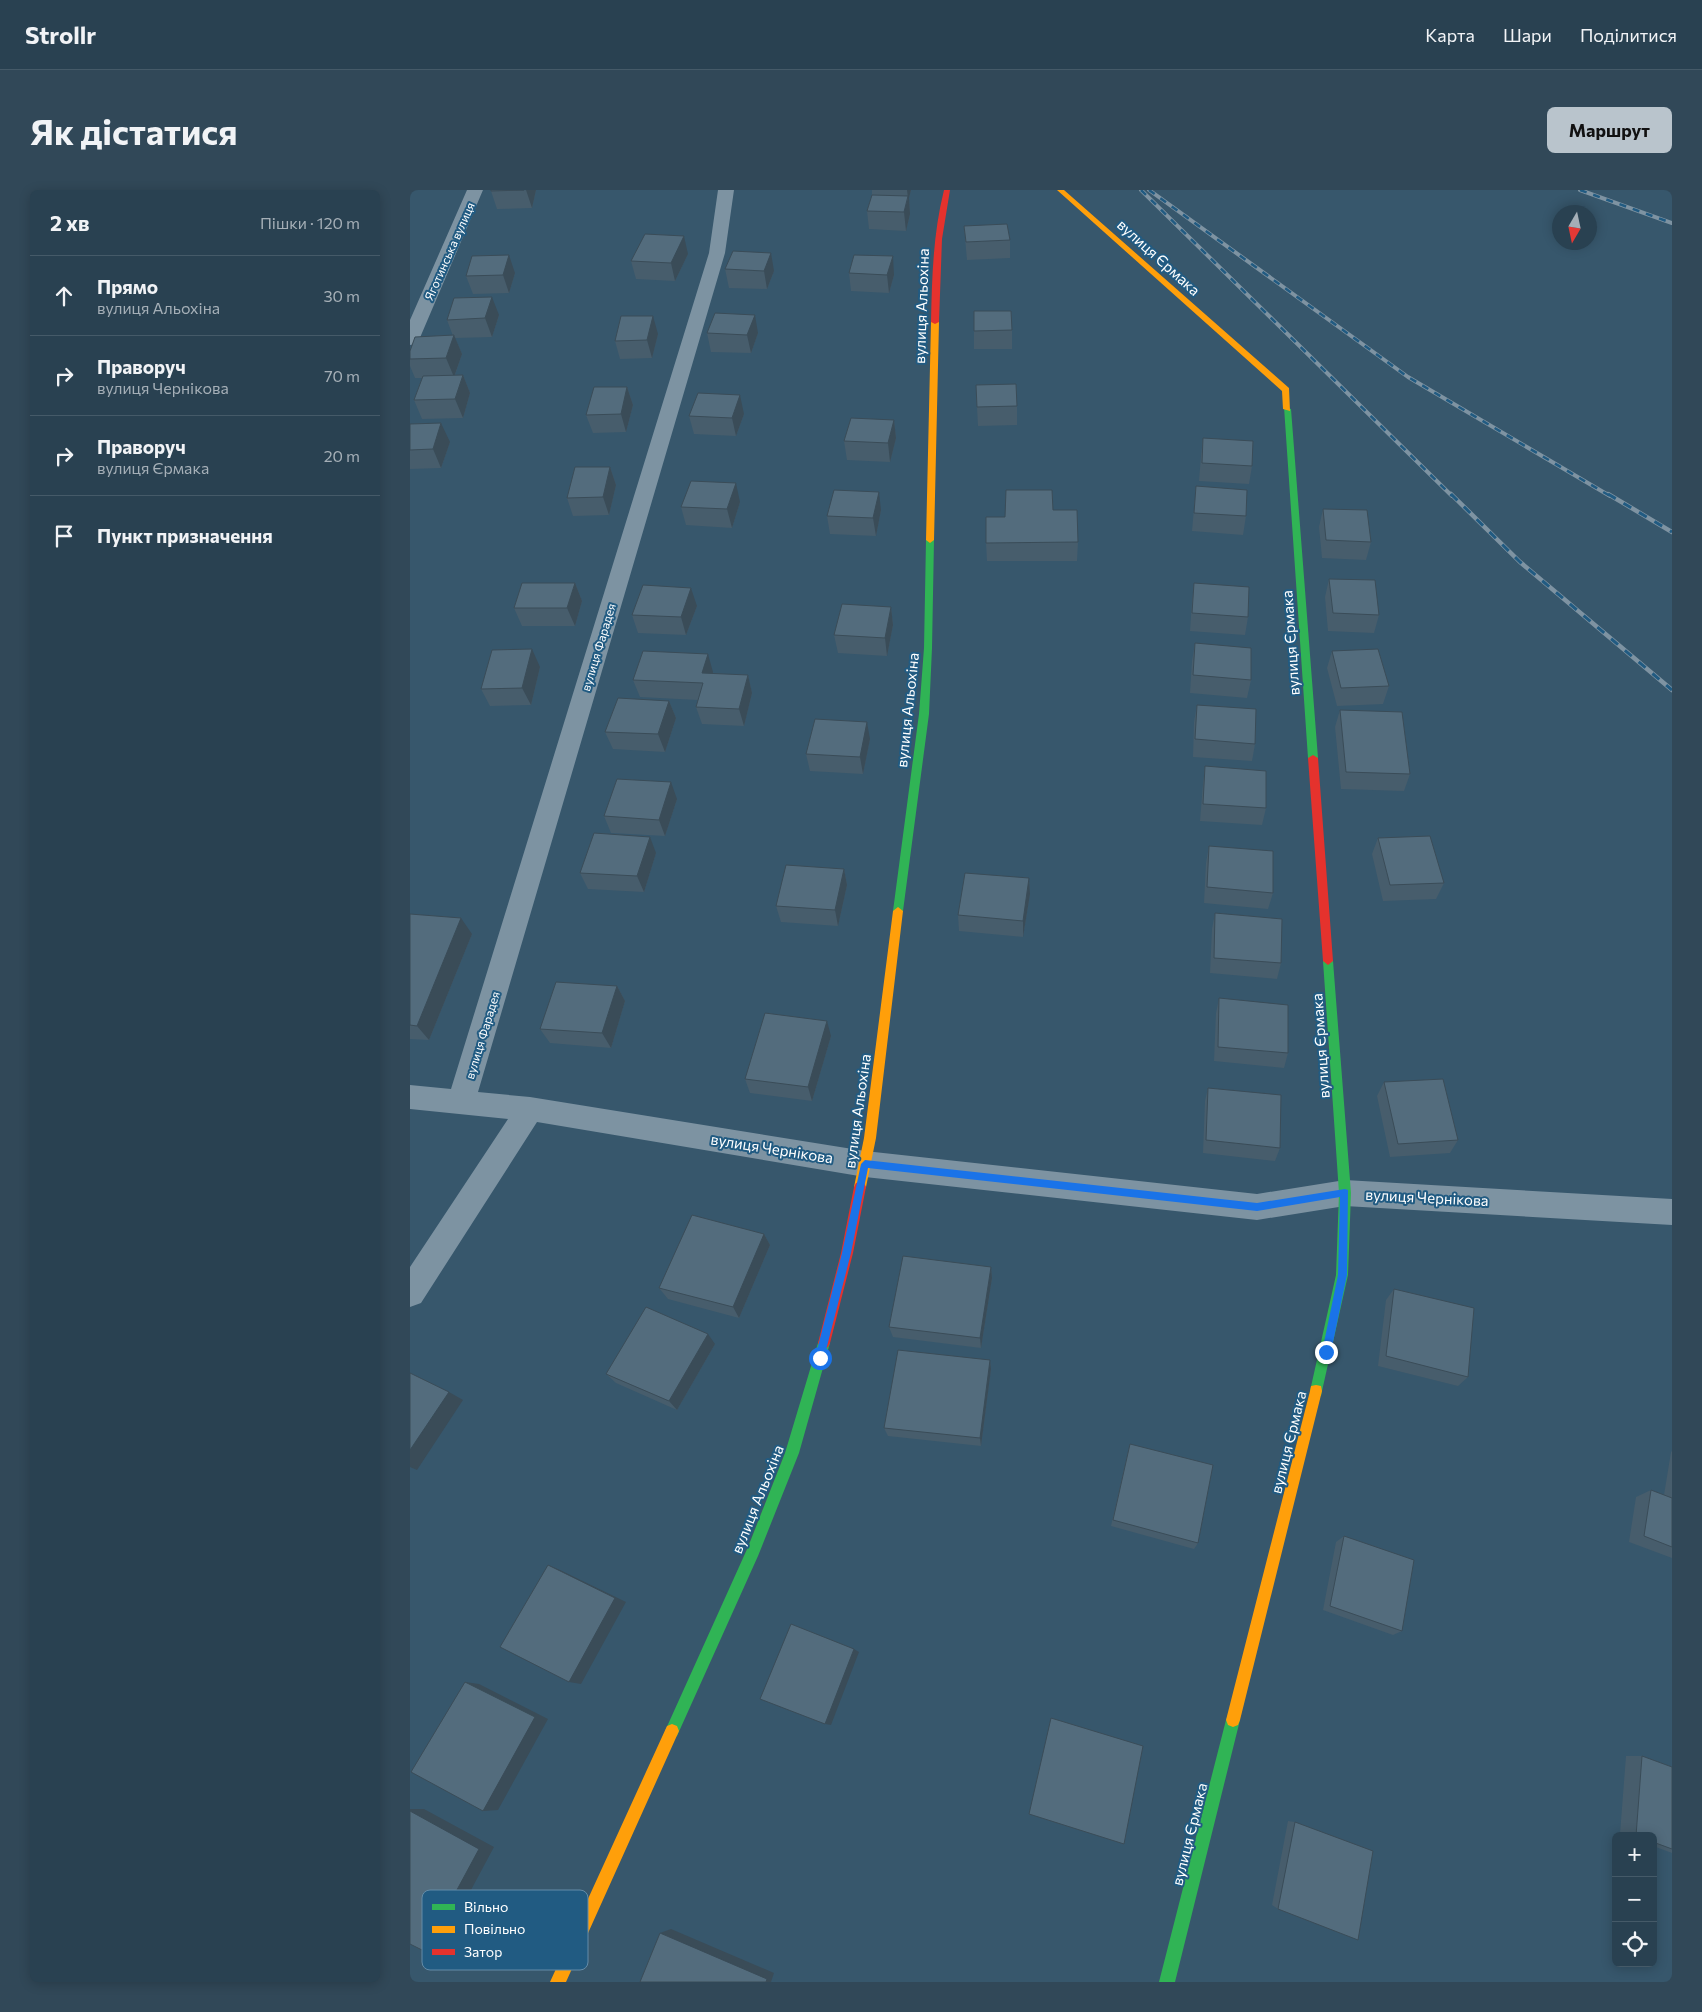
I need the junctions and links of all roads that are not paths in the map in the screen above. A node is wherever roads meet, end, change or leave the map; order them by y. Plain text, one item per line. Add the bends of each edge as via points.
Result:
1 (476, 190) edge
2 (726, 190) edge
3 (947, 190) edge
4 (1060, 190) edge
5 (410, 340) edge
6 (410, 1096) edge
7 (462, 1102) junction
8 (530, 1109) junction
9 (865, 1164) junction
10 (1345, 1192) junction
11 (1672, 1212) edge
12 (410, 1294) edge
13 (588, 1916) edge
14 (563, 1970) edge
15 (558, 1982) edge
16 (1167, 1982) edge

1 - 5 street, Яготинська вулиця
2 - 7 street, вулиця Фарадея via 714,262
3 - 9 street, вулиця Альохіна via 936,265 924,714
4 - 10 street, вулиця Єрмака via 1286,390
6 - 7 street, вулиця Чернікова
7 - 8 street, вулиця Чернікова
8 - 9 street, вулиця Чернікова
8 - 12 street
9 - 10 street, вулиця Чернікова via 1257,1207
9 - 13 street, вулиця Альохіна via 844,1262 792,1453 753,1551
10 - 11 street, вулиця Чернікова
10 - 16 street, вулиця Єрмака via 1342,1275 1326,1352
14 - 15 street, вулиця Альохіна

